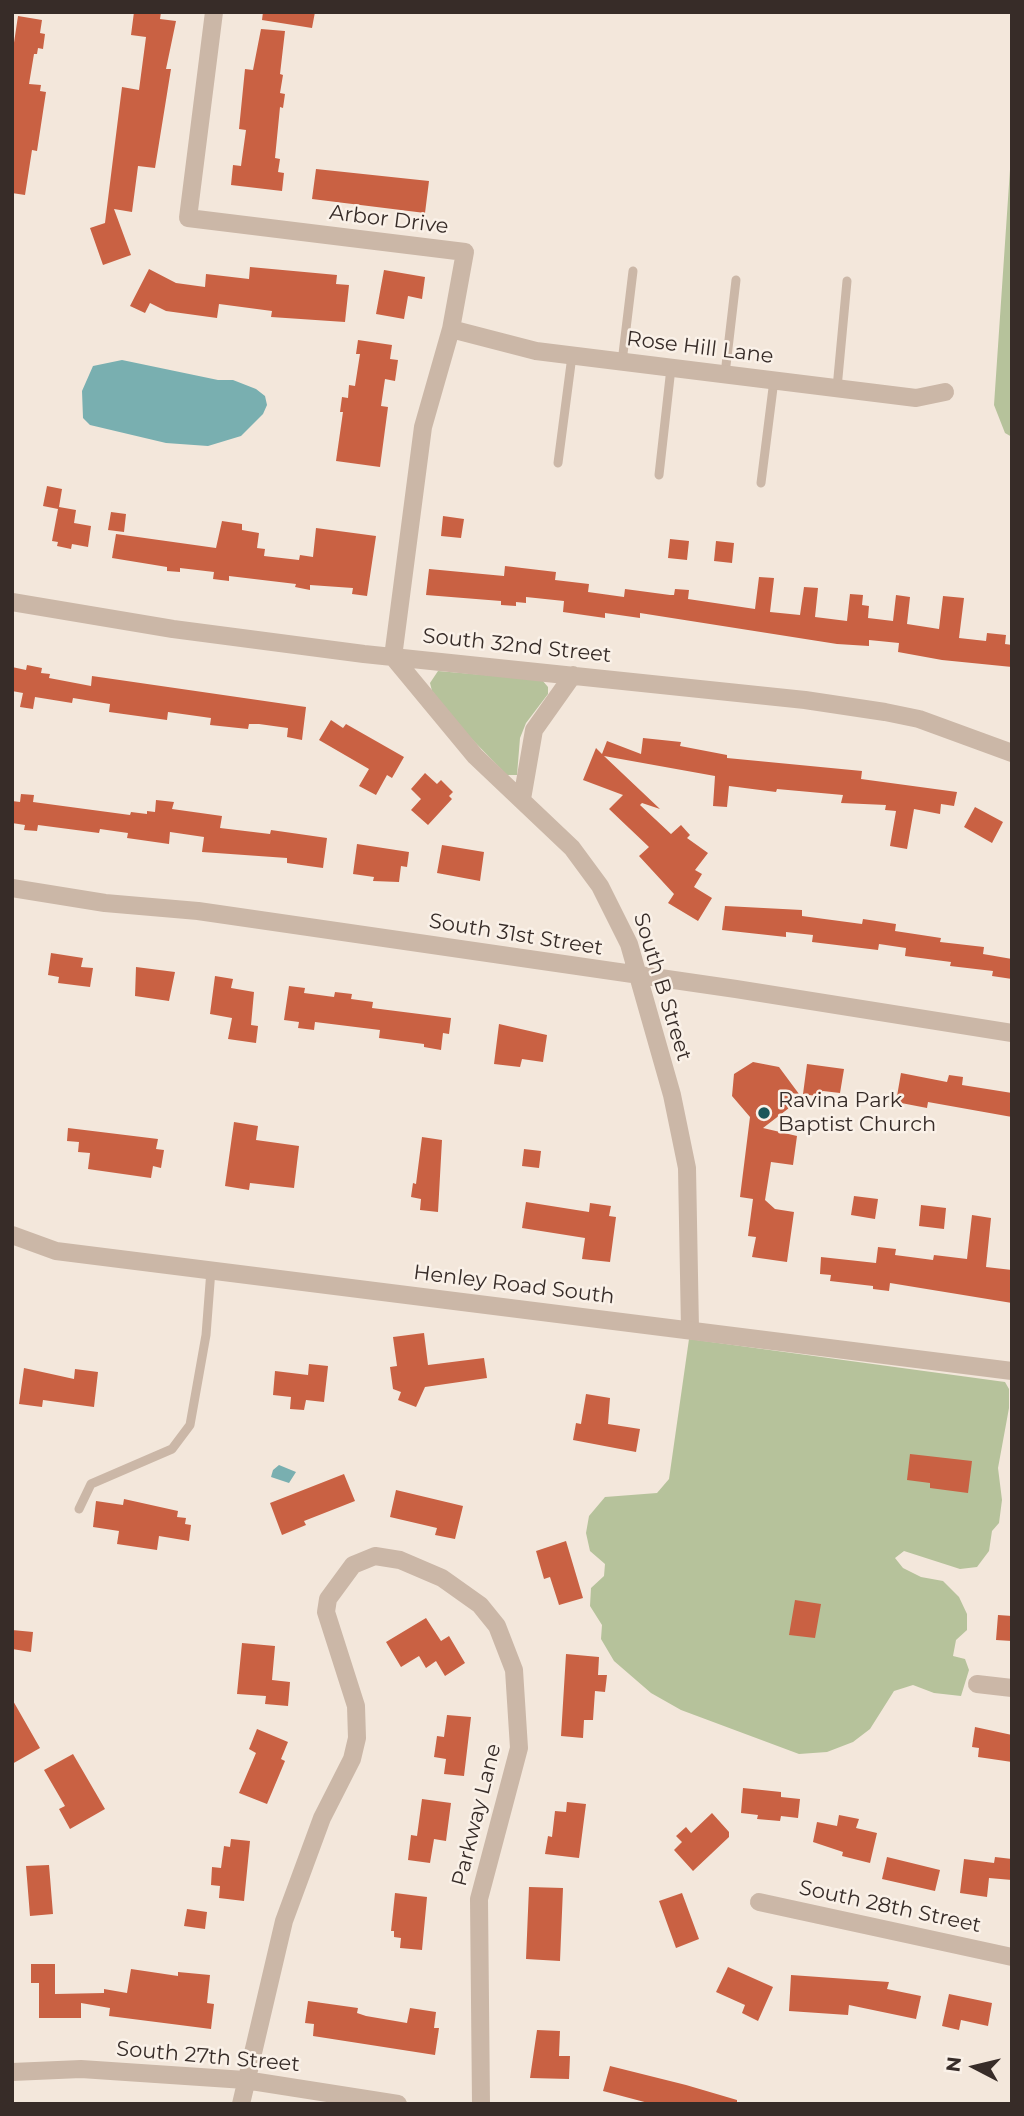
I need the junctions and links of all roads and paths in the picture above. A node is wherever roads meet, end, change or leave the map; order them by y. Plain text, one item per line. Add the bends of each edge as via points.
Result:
1 (214, 12) edge
2 (633, 271) dead end
3 (736, 280) dead end
4 (847, 281) dead end
5 (451, 329) junction
6 (572, 356) junction
7 (622, 362) junction
8 (671, 368) junction
9 (725, 374) junction
10 (774, 380) junction
11 (837, 388) junction
12 (945, 392) dead end
13 (558, 463) dead end
14 (659, 475) dead end
15 (761, 483) dead end
16 (12, 602) edge
17 (393, 657) junction
18 (573, 675) junction
19 (1012, 753) edge
20 (522, 799) junction
21 (12, 888) edge
22 (635, 974) junction
23 (1012, 1033) edge
24 (12, 1235) edge
25 (211, 1270) junction
26 (690, 1329) junction
27 (1012, 1371) edge
28 (79, 1508) dead end
29 (977, 1684) dead end
30 (1012, 1688) edge
31 (759, 1902) dead end
32 (1012, 1957) edge
33 (12, 2072) edge
34 (245, 2080) junction
35 (241, 2104) edge
36 (398, 2104) edge
37 (481, 2104) edge

1 - 5 street, Arbor Drive via 188,218 465,252
2 - 7 lane
3 - 9 lane
4 - 11 lane
5 - 6 street, Rose Hill Lane via 510,347
5 - 17 street, Arbor Drive via 424,426
6 - 7 street, Rose Hill Lane
6 - 13 lane
7 - 8 street, Rose Hill Lane
8 - 9 street, Rose Hill Lane
8 - 14 lane
9 - 10 street, Rose Hill Lane
10 - 11 street, Rose Hill Lane
10 - 15 lane
11 - 12 street, Rose Hill Lane via 916,398
16 - 17 street, South 32nd Street via 173,629
17 - 18 street, South 32nd Street
17 - 20 street, South B Street via 475,756
18 - 19 street, South 32nd Street via 885,712 919,719
18 - 20 street via 534,730
20 - 22 street, South B Street via 572,848 600,886 629,944
21 - 22 street, South 31st Street
22 - 23 street, South 31st Street
22 - 26 street, South B Street via 672,1095 687,1168
24 - 25 street, Henley Road South via 56,1251
25 - 26 street, Henley Road South
25 - 28 lane via 206,1335 190,1425 172,1449 91,1484
26 - 27 street, Henley Road South
29 - 30 street
31 - 32 street, South 28th Street
33 - 34 street, South 27th Street via 81,2069
34 - 35 street, Parkway Lane
34 - 36 street, South 27th Street
34 - 37 street, Parkway Lane via 284,1921 357,1738 356,1706 326,1612 328,1599 352,1565 375,1556 387,1557 442,1578 480,1605 497,1626 515,1676 519,1748 479,1899

